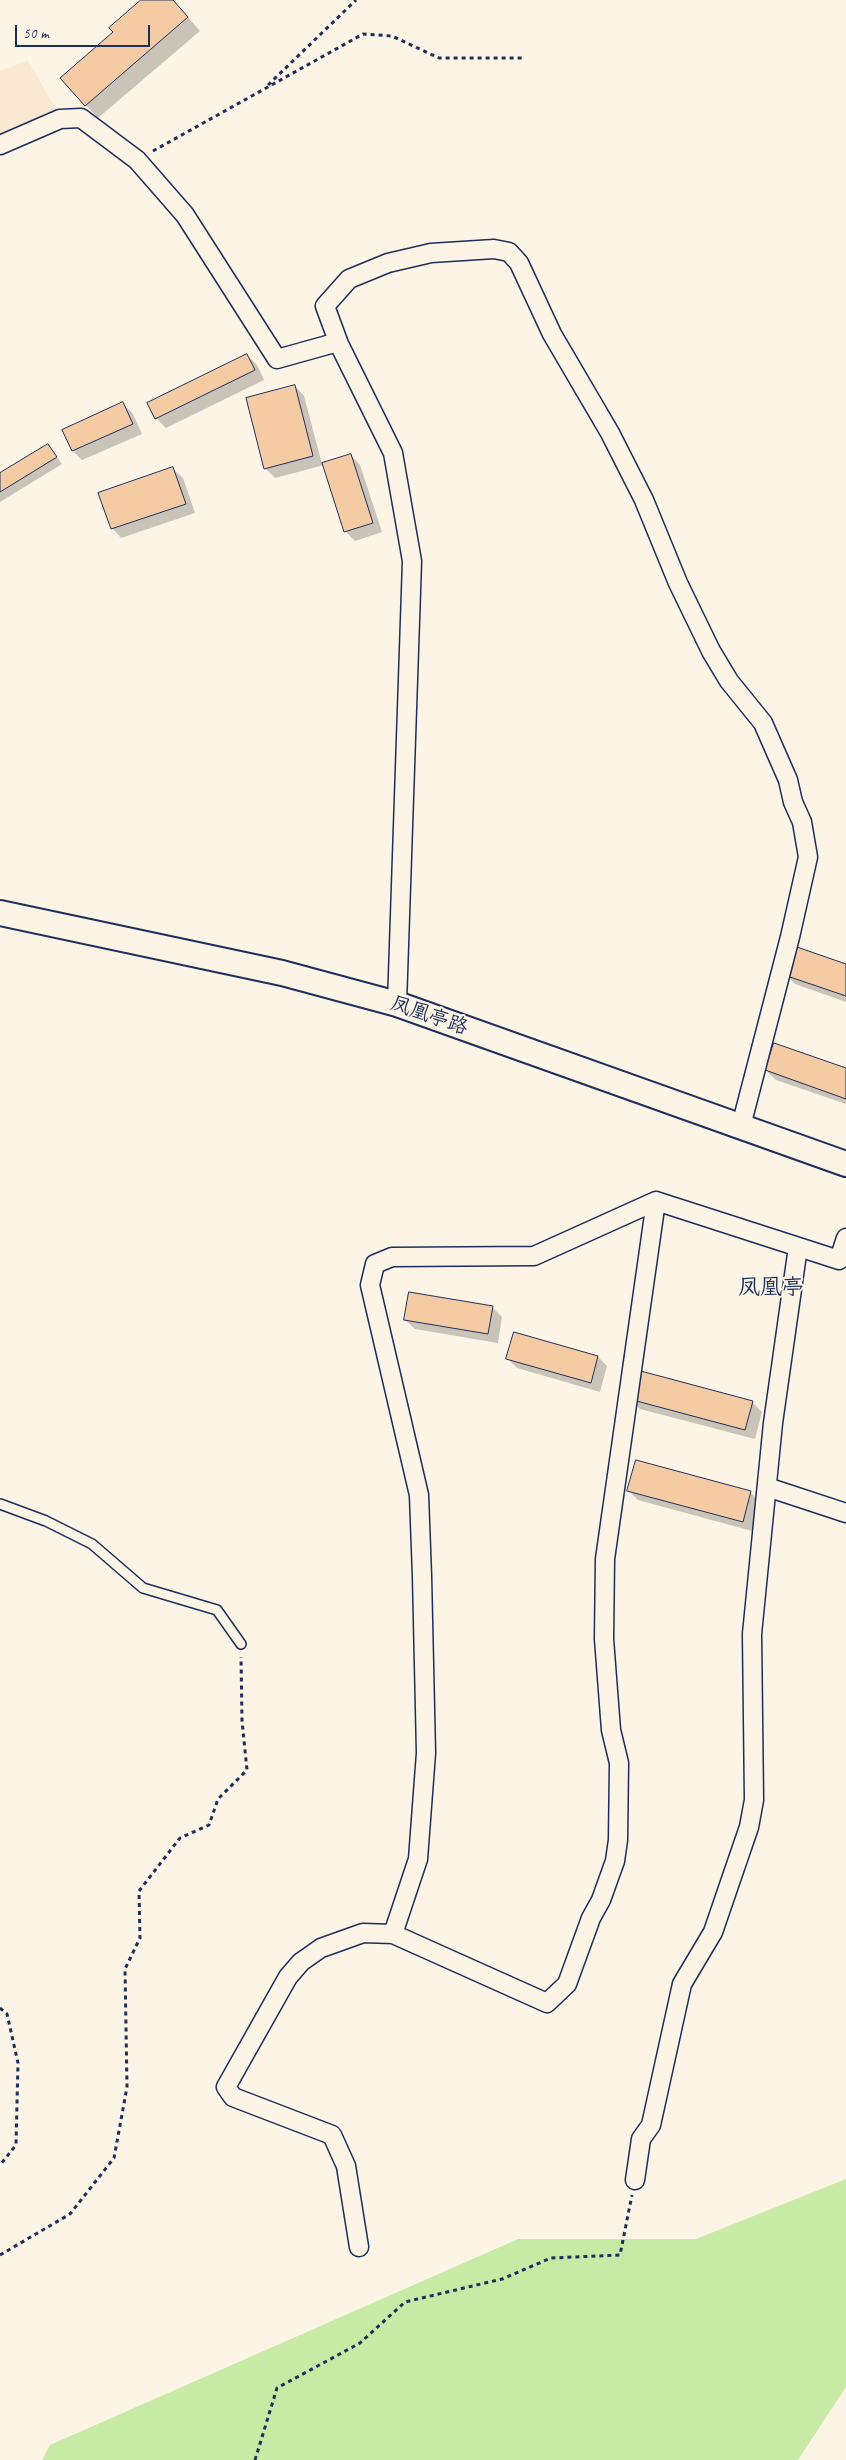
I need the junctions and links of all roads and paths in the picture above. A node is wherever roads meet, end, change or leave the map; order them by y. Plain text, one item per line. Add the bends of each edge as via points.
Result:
1 (356, 0) edge
2 (522, 58) dead end
3 (264, 89) junction
4 (0, 145) edge
5 (137, 160) junction
6 (338, 342) junction
7 (0, 913) edge
8 (397, 1004) junction
9 (741, 1126) junction
10 (846, 1164) edge
11 (656, 1201) junction
12 (846, 1238) edge
13 (798, 1246) junction
14 (842, 1261) edge
15 (767, 1487) junction
16 (0, 1504) edge
17 (846, 1513) edge
18 (241, 1644) joint
19 (393, 1934) junction
20 (0, 2008) edge
21 (0, 2165) edge
22 (635, 2180) joint
23 (359, 2248) dead end
24 (0, 2255) edge
25 (255, 2460) edge

1 - 3 path
2 - 3 path via 439,58 392,36 363,34
3 - 5 path
4 - 5 street via 60,119 81,118
5 - 6 street via 185,215 277,359
6 - 8 street via 393,453 412,562
6 - 9 street via 325,306 349,280 388,263 431,253 494,249 509,252 519,262 552,334 644,500 678,583 711,651 729,681 763,723 788,780 792,802 802,822 808,857
7 - 8 street, 凤凰亭路 via 282,973
8 - 9 street, 凤凰亭路
9 - 10 street, 凤凰亭路
11 - 13 street
11 - 19 street via 534,1256 392,1257 375,1264 370,1285 419,1495 422,1576 426,1753 418,1859
11 - 19 street via 605,1559 604,1639 611,1730 618,1763 618,1840 602,1900 591,1918 567,1984 546,2003
12 - 14 street
13 - 14 street
13 - 15 street
15 - 17 street
15 - 22 street via 752,1634 753,1809 713,1932 682,1984 651,2125 641,2139
16 - 18 lane via 46,1521 92,1544 143,1588 217,1610
18 - 24 path via 242,1721 248,1770 218,1799 208,1825 180,1838 139,1891 140,1938 125,1969 127,2087 114,2158 70,2214
19 - 23 street via 363,1933 321,1948 301,1962 288,1977 226,2087 233,2097 332,2135 346,2166
20 - 21 path via 7,2014 18,2063 16,2145
22 - 25 path via 620,2255 551,2258 502,2279 405,2302 360,2343 277,2388

